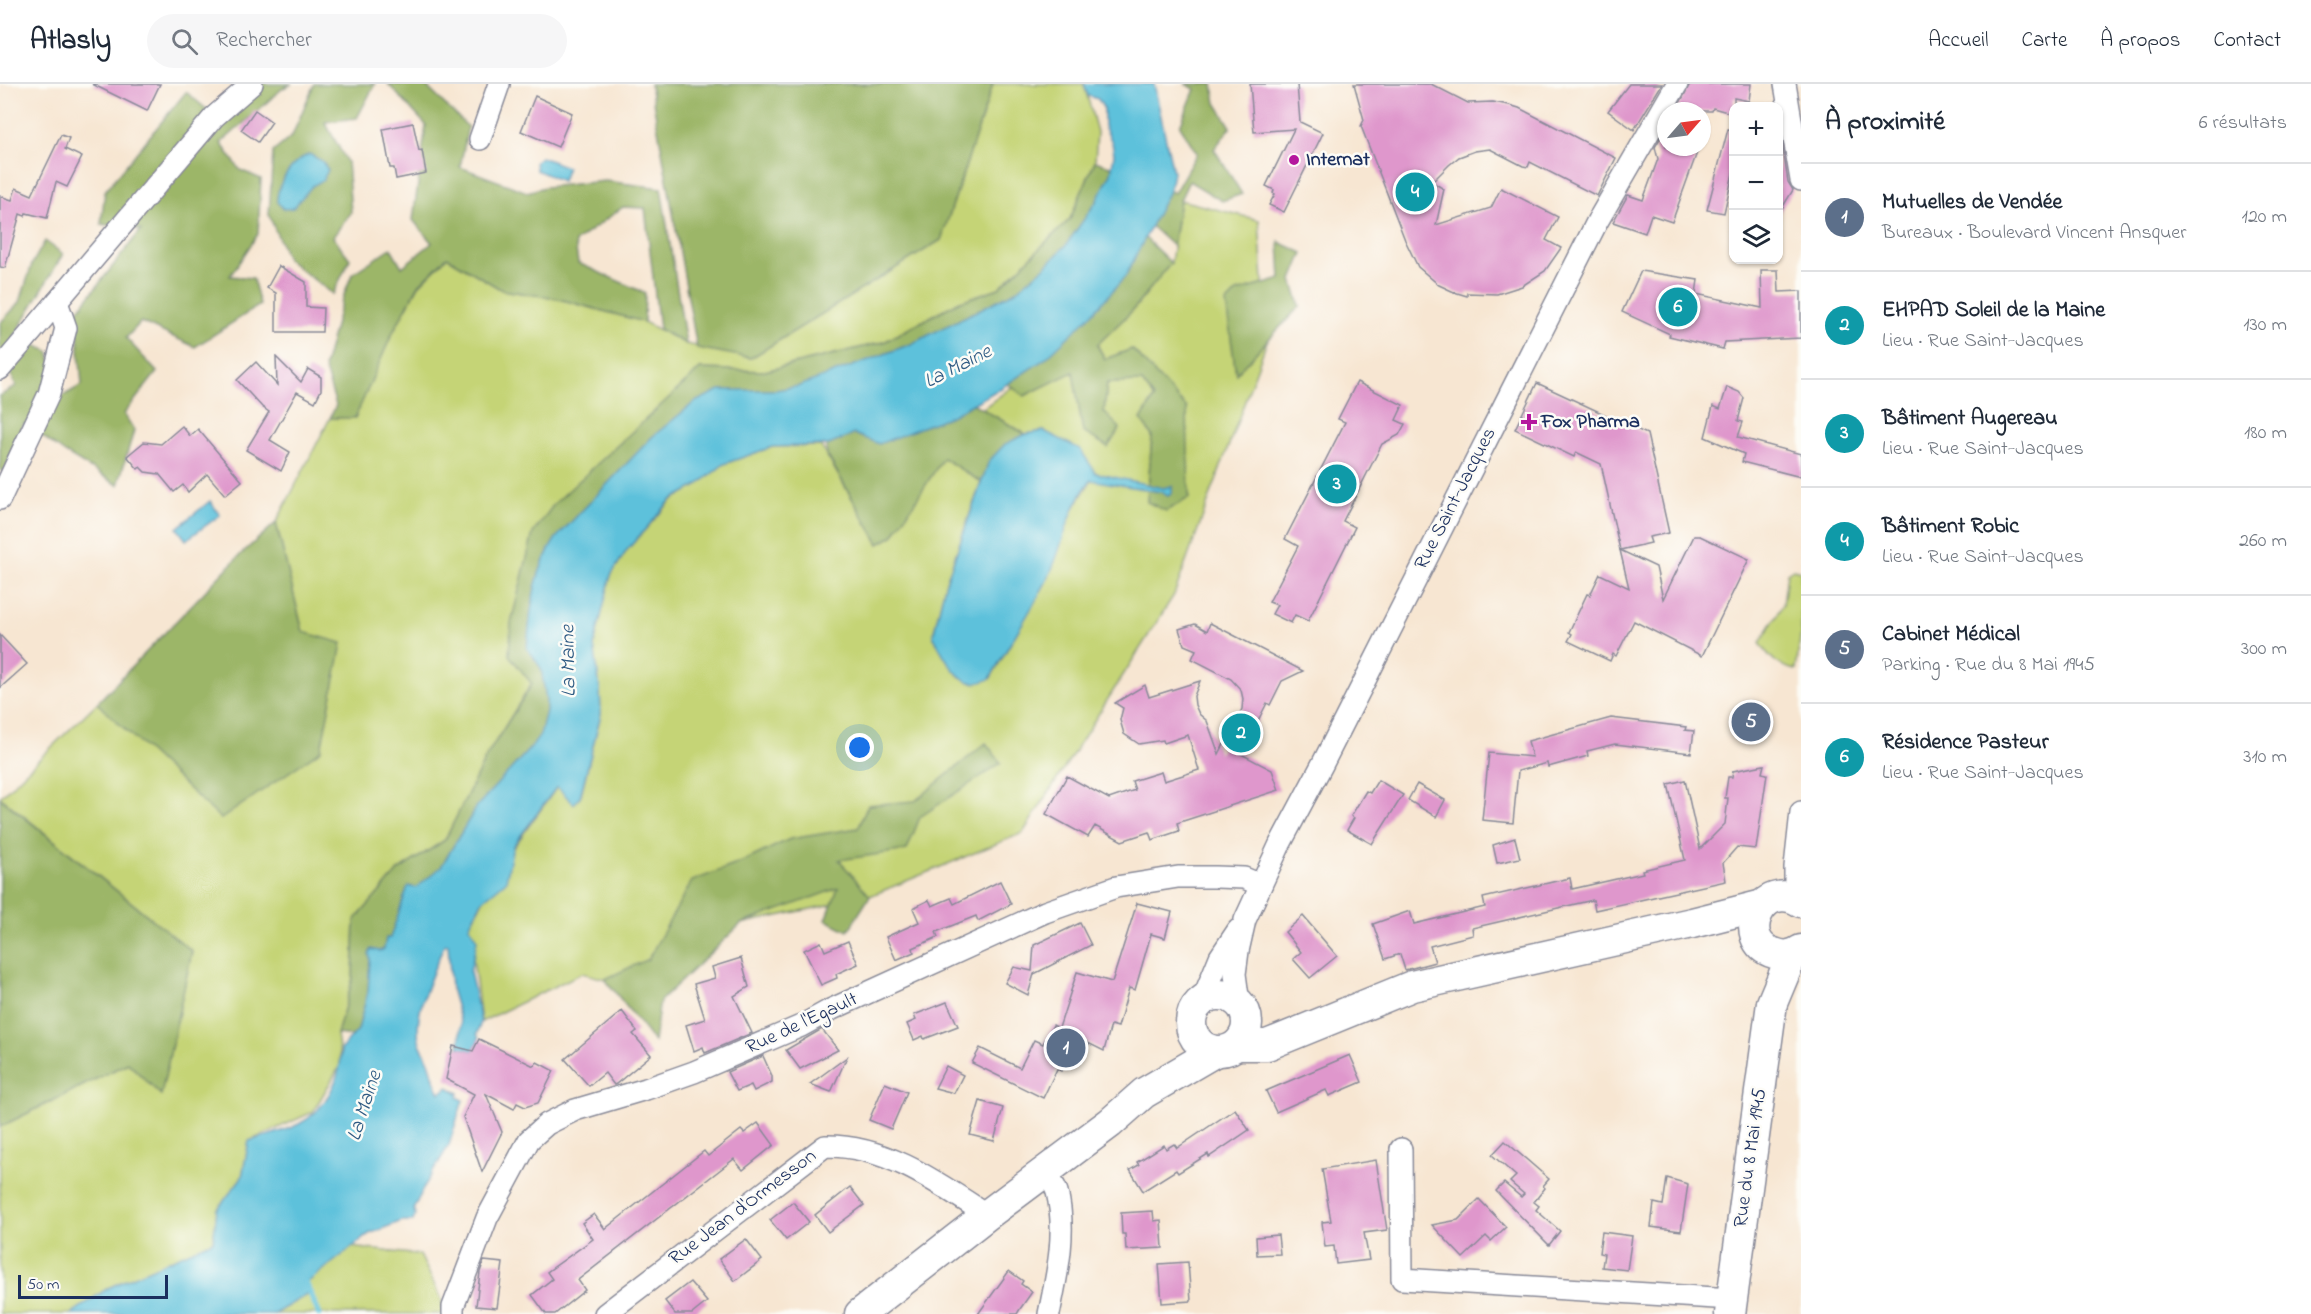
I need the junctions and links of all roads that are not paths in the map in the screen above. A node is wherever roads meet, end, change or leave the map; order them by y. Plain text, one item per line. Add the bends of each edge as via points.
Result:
1 (252, 84) edge
2 (499, 84) edge
3 (1677, 84) edge
4 (1785, 84) edge
5 (480, 139) dead end
6 (1801, 180) edge
7 (57, 302) junction
8 (0, 369) edge
9 (0, 499) edge
10 (1801, 812) edge
11 (1261, 885) junction
12 (1798, 900) edge
13 (1763, 905) junction
14 (1245, 920) junction
15 (1700, 921) junction
16 (1779, 948) edge
17 (1243, 1009) junction
18 (1197, 1013) junction
19 (1301, 1031) junction
20 (1217, 1053) junction
21 (1144, 1093) junction
22 (1401, 1149) dead end
23 (1046, 1171) junction
24 (987, 1215) junction
25 (1731, 1306) edge
26 (453, 1314) edge
27 (605, 1314) edge
28 (860, 1314) edge
29 (1049, 1314) edge

1 - 7 street via 214,117
2 - 5 street
3 - 11 street, Rue Saint-Jacques via 1597,222
4 - 6 street
7 - 8 street
7 - 9 street via 66,328 49,394
10 - 12 street via 1795,867
11 - 14 street, Rue Saint-Jacques
11 - 26 street, Rue de l'Egault via 1244,879 1178,877 1107,890 1045,912 747,1050 646,1089 575,1110 546,1124 529,1140 487,1218
12 - 13 main road via 1778,897
13 - 15 main road
13 - 16 main road, Rue du 8 Mai 1945 via 1755,920
14 - 17 street, Rue Saint-Jacques via 1235,974
14 - 18 street, Rue Saint-Jacques via 1228,941
15 - 16 main road via 1728,927
15 - 19 main road via 1412,986
16 - 25 main road, Rue du 8 Mai 1945
17 - 18 main road via 1233,999 1217,995
17 - 19 main road
17 - 20 main road via 1246,1032
18 - 20 main road via 1193,1034 1199,1043
18 - 21 main road
19 - 20 main road via 1267,1045
20 - 21 main road
21 - 23 main road
22 - 25 street via 1402,1279
23 - 24 main road
23 - 29 street via 1057,1191 1060,1222 1059,1264
24 - 27 street, Rue Jean d'Ormesson via 897,1160 846,1146 825,1146
24 - 28 main road

